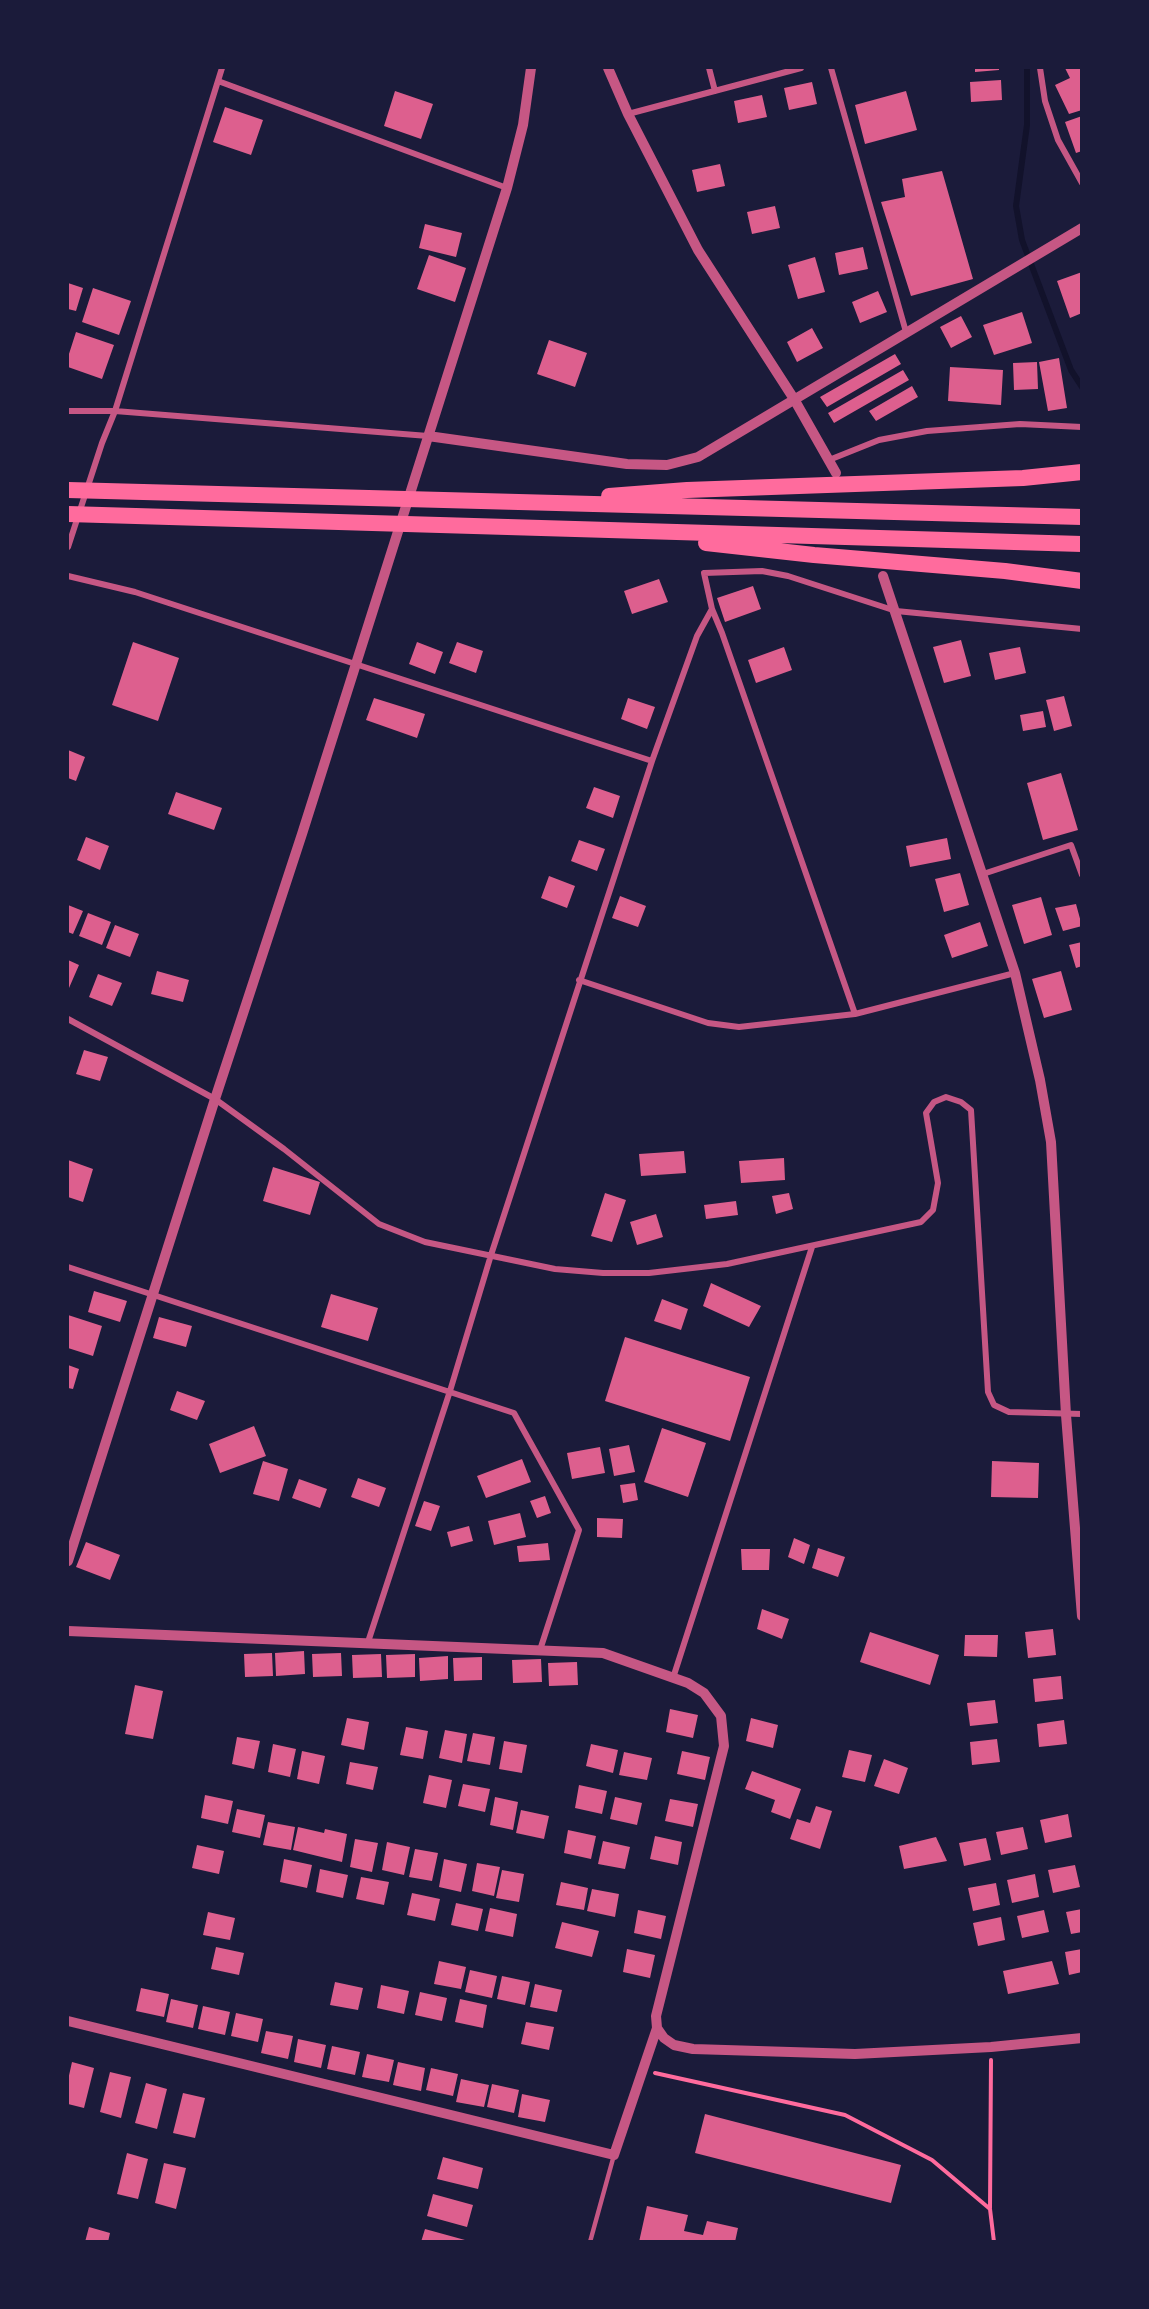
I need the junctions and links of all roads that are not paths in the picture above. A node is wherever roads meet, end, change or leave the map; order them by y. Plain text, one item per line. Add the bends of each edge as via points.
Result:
1 (222, 68) edge
2 (531, 68) edge
3 (608, 68) edge
4 (709, 68) edge
5 (801, 68) edge
6 (831, 68) edge
7 (1040, 68) edge
8 (218, 81) junction
9 (715, 91) junction
10 (628, 114) junction
11 (1082, 183) edge
12 (507, 188) junction
13 (1082, 228) edge
14 (906, 332) junction
15 (794, 399) junction
16 (68, 411) edge
17 (115, 411) junction
18 (1082, 427) edge
19 (428, 436) junction
20 (829, 460) junction
21 (1082, 472) edge
22 (836, 473) dead end
23 (68, 489) edge
24 (519, 503) junction
25 (68, 514) edge
26 (1082, 518) edge
27 (527, 528) junction
28 (1082, 544) edge
29 (68, 547) edge
30 (68, 576) edge
31 (883, 576) dead end
32 (1082, 581) edge
33 (712, 609) junction
34 (896, 611) junction
35 (1082, 629) edge
36 (356, 664) junction
37 (652, 761) junction
38 (982, 874) junction
39 (1082, 875) edge
40 (1015, 973) junction
41 (579, 980) junction
42 (855, 1014) junction
43 (68, 1019) edge
44 (214, 1100) junction
45 (812, 1247) junction
46 (490, 1255) junction
47 (68, 1267) edge
48 (152, 1295) junction
49 (450, 1392) junction
50 (1082, 1414) edge
51 (1066, 1415) junction
52 (68, 1561) edge
53 (1082, 1617) edge
54 (68, 1631) edge
55 (368, 1642) junction
56 (540, 1650) junction
57 (673, 1678) junction
58 (68, 2021) edge
59 (657, 2028) junction
60 (1082, 2038) edge
61 (614, 2155) junction
62 (590, 2241) edge

1 - 8 street
2 - 12 street via 523,125
3 - 10 street
4 - 9 street
5 - 9 street
6 - 14 street
7 - 11 street via 1045,101 1058,140
8 - 12 street
8 - 17 street
9 - 10 street
10 - 15 street via 698,250
12 - 19 street
13 - 14 street
14 - 15 street
15 - 19 street via 698,457 667,465 627,464
15 - 20 street
16 - 17 street
17 - 19 street
17 - 29 street
18 - 20 street via 1020,424 927,431 879,440
19 - 36 street
20 - 22 street
21 - 24 highway via 1023,478 687,490
23 - 24 highway
24 - 26 highway
25 - 27 highway
27 - 28 highway
27 - 32 highway
30 - 36 street via 129,590
31 - 34 street
33 - 34 street via 704,573 762,572 788,576
33 - 37 street via 697,636
33 - 42 street
34 - 35 street
34 - 38 street
36 - 37 street
36 - 44 street
37 - 41 street
38 - 39 street via 1071,845
38 - 40 street
40 - 42 street
40 - 51 street via 1051,1142
41 - 42 street via 708,1023 739,1027
41 - 46 street
43 - 44 street
44 - 46 street via 284,1149 378,1224 425,1242
44 - 48 street
45 - 46 street via 727,1264 649,1273 555,1269
45 - 51 street via 921,1222 933,1210 938,1183 926,1113 934,1102 946,1097 961,1102 971,1110 988,1392 994,1405 1009,1412
45 - 57 street
46 - 49 street
47 - 48 street
48 - 49 street
48 - 52 street
49 - 55 street
49 - 56 street via 514,1413 579,1530
50 - 51 street
51 - 53 street
54 - 55 street
55 - 56 street
56 - 57 street via 603,1653
57 - 59 street via 704,1693 721,1716 724,1746 656,2016
58 - 61 street
59 - 60 street via 674,2045 693,2049 855,2054
59 - 61 street
61 - 62 lane

